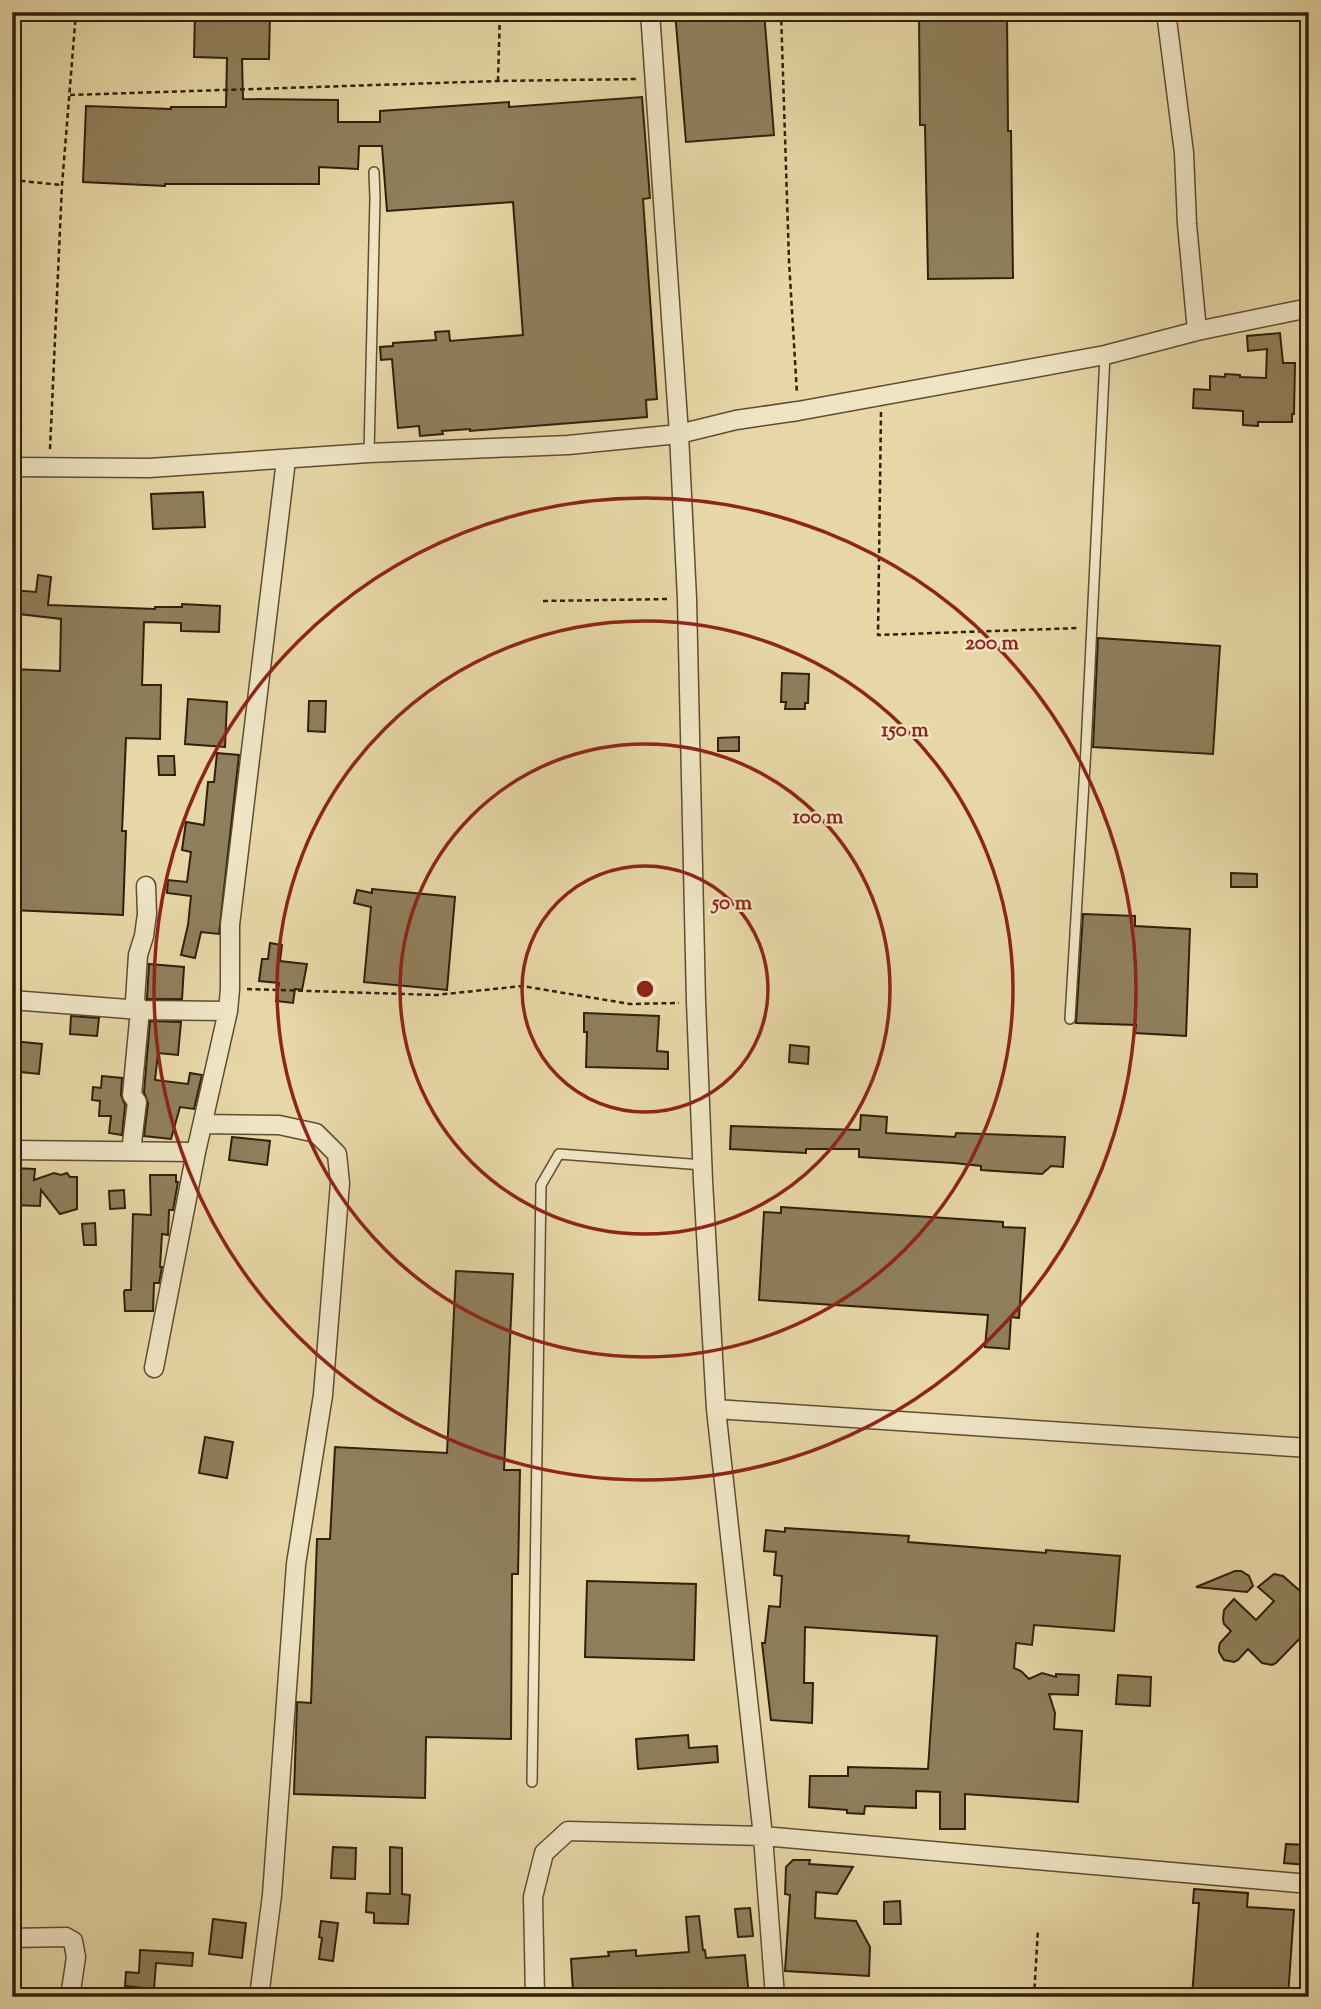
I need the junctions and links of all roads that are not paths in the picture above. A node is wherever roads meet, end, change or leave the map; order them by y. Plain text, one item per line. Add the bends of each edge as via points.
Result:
1 (650, 12) edge
2 (1166, 12) edge
3 (374, 172) dead end
4 (1309, 308) edge
5 (1197, 331) junction
6 (1105, 355) junction
7 (679, 434) junction
8 (369, 453) junction
9 (286, 460) junction
10 (12, 467) edge
11 (146, 886) dead end
12 (12, 1000) edge
13 (140, 1010) junction
14 (228, 1011) junction
15 (1070, 1019) dead end
16 (203, 1124) junction
17 (12, 1150) edge
18 (131, 1151) junction
19 (197, 1152) junction
20 (703, 1165) junction
21 (154, 1368) dead end
22 (716, 1409) junction
23 (1309, 1448) edge
24 (532, 1783) dead end
25 (763, 1836) junction
26 (1309, 1884) edge
27 (12, 1938) edge
28 (70, 1997) edge
29 (259, 1997) edge
30 (535, 1997) edge
31 (775, 1997) edge

1 - 7 street
2 - 5 street via 1184,153
3 - 8 lane
4 - 5 street
5 - 6 street
6 - 7 street
6 - 15 lane
7 - 8 street via 568,445
7 - 20 street
8 - 9 street
9 - 10 street via 149,468
9 - 14 street via 230,925
11 - 13 street via 147,914 135,1001
12 - 13 street
13 - 14 street
13 - 18 street
14 - 16 street
16 - 19 street
16 - 29 street via 279,1125 316,1133 337,1154 340,1183 323,1395 296,1564 272,1895
17 - 18 street
18 - 19 street
19 - 21 street
20 - 22 street
20 - 24 lane via 559,1154 541,1185
22 - 23 street
22 - 25 street
25 - 26 street
25 - 30 street via 568,1831 544,1853 533,1897
25 - 31 street
27 - 28 street via 66,1937 73,1941 76,1957

